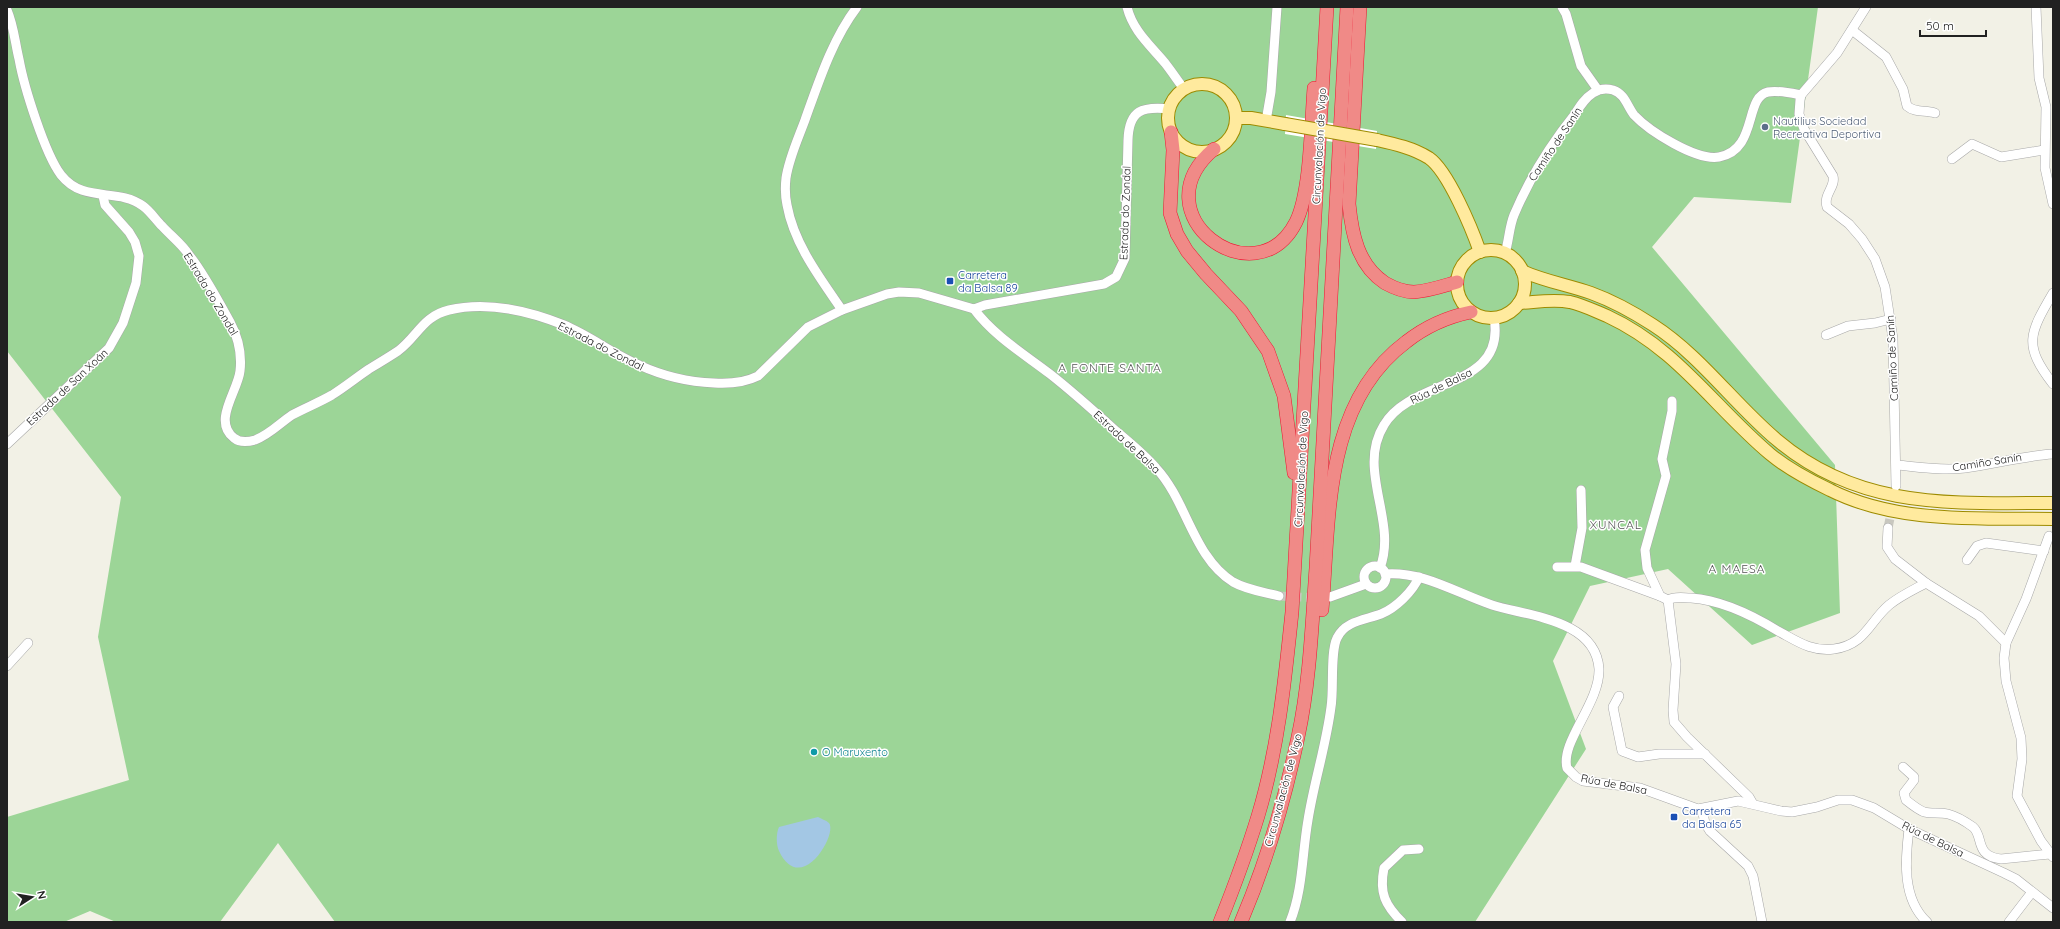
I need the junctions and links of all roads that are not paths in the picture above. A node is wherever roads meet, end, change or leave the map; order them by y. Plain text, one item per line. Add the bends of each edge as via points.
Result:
1 (857, 7) edge
2 (1127, 7) edge
3 (1277, 7) edge
4 (1327, 7) edge
5 (1347, 7) edge
6 (1360, 7) edge
7 (1562, 7) edge
8 (1866, 7) edge
9 (2036, 7) edge
10 (7, 10) edge
11 (1326, 24) junction
12 (1852, 30) junction
13 (1184, 89) junction
14 (1598, 90) junction
15 (1801, 95) junction
16 (1170, 108) junction
17 (1935, 113) dead end
18 (1236, 118) junction
19 (1266, 121) junction
20 (2049, 130) edge
21 (1171, 132) junction
22 (1214, 150) junction
23 (2044, 150) junction
24 (1952, 159) dead end
25 (102, 196) junction
26 (2053, 204) edge
27 (1480, 252) junction
28 (1505, 253) junction
29 (1522, 271) junction
30 (1457, 282) junction
31 (2053, 293) edge
32 (1519, 303) junction
33 (974, 309) junction
34 (842, 310) junction
35 (1471, 312) junction
36 (1494, 318) junction
37 (1891, 319) junction
38 (1826, 335) dead end
39 (2053, 384) edge
40 (1672, 401) dead end
41 (7, 444) edge
42 (2053, 454) edge
43 (1897, 465) junction
44 (1896, 486) tunnel mouth
45 (1582, 490) dead end
46 (1300, 491) junction
47 (2053, 504) edge
48 (2053, 519) edge
49 (1888, 528) tunnel mouth
50 (2049, 536) dead end
51 (2044, 551) junction
52 (1967, 560) dead end
53 (1575, 566) junction
54 (1557, 567) dead end
55 (1383, 571) junction
56 (1419, 577) junction
57 (1926, 583) junction
58 (1366, 584) junction
59 (1279, 596) tunnel mouth
60 (1330, 597) tunnel mouth
61 (1664, 598) junction
62 (28, 643) dead end
63 (2006, 643) junction
64 (1309, 660) junction
65 (7, 666) edge
66 (1618, 696) dead end
67 (1705, 754) junction
68 (1903, 767) dead end
69 (1753, 804) junction
70 (1702, 809) junction
71 (1909, 829) junction
72 (1979, 846) junction
73 (1419, 849) dead end
74 (2051, 855) edge
75 (1984, 864) junction
76 (2032, 892) junction
77 (2053, 908) edge
78 (1220, 922) edge
79 (1241, 922) edge
80 (1290, 922) edge
81 (1402, 922) edge
82 (1762, 922) edge
83 (1927, 922) edge
84 (2009, 922) edge

1 - 34 street via 833,46 789,162 786,179 786,198 791,222 802,247
2 - 13 street via 1139,33
3 - 19 street via 1271,92
4 - 11 highway, Circunvalación de Vigo
5 - 64 highway, Circunvalación de Vigo
6 - 30 highway via 1349,204 1358,249 1367,266 1378,278 1401,290 1415,292
7 - 14 street via 1581,66
8 - 12 street
9 - 20 street via 2039,78
10 - 25 street, Estrada do Zondal via 19,62 55,165 62,177 72,184 86,193
11 - 22 highway via 1317,53 1302,208 1288,234 1274,246 1252,253 1233,252 1215,244 1198,226 1190,205 1192,180 1204,158
11 - 46 highway, Circunvalación de Vigo
12 - 15 street via 1837,53
12 - 17 street via 1886,57 1903,89 1907,106 1914,111
13 - 16 main road via 1175,97
13 - 18 main road via 1196,84 1216,86 1231,99
14 - 15 street via 1617,92 1640,120 1683,150 1710,158 1726,155 1740,146 1745,139 1759,97 1766,92
14 - 28 street, Camiño de Sanín via 1588,96 1532,178 1512,220
15 - 37 street, Camiño de Sanín via 1801,121 1834,180 1826,197 1827,207 1853,228 1875,259 1885,287
16 - 21 main road
16 - 33 street, Estrada do Zondal via 1141,110 1130,122 1126,250 1123,264 1116,277 1093,287
18 - 19 main road
18 - 22 main road via 1228,140
19 - 27 main road, bridge via 1377,140 1416,150 1430,159 1440,170 1454,192
20 - 23 street
21 - 22 main road via 1180,143 1193,150
21 - 46 highway via 1174,150 1170,213 1177,234 1206,274 1242,311 1268,351 1284,396 1294,469
23 - 24 street via 2001,157 1972,144
23 - 26 street via 2047,181
25 - 34 street, Estrada do Zondal via 120,196 142,206 189,254 230,323 238,340 241,362 240,374 224,418 228,432 238,441 253,441 291,416 333,394 400,349 432,316 445,310 487,306 515,310 564,325 637,365 667,376 689,382 721,384 748,381 758,376 808,328
25 - 41 street, Estrada de San Xoán via 105,206 129,232 139,256 136,283 123,323 109,348
27 - 28 main road
27 - 30 main road via 1464,263
28 - 29 main road
29 - 32 main road via 1524,287
29 - 47 main road via 1592,294 1622,307 1653,325 1680,344 1777,440 1798,456 1846,481 1874,492 1929,501
30 - 35 main road via 1463,304
31 - 39 street via 2036,327 2032,346 2038,364
32 - 36 main road via 1506,314
32 - 48 main road via 1555,300 1572,303 1618,321 1642,335 1683,367 1771,454 1804,477 1831,491 1894,511 1929,516
33 - 34 street, Estrada do Zondal via 919,293 899,292
33 - 59 street, Estrada de Balsa via 999,335 1077,395 1156,466 1176,494 1206,553 1222,572 1233,582
35 - 36 main road via 1478,316
35 - 64 highway via 1450,317 1429,327 1396,349 1381,364 1356,402 1345,425 1330,508 1322,610 1317,640
36 - 55 street, Rúa de Balsa via 1494,345 1483,364 1414,397 1384,424 1377,440 1374,457 1385,538
37 - 38 street via 1848,326
37 - 43 street, Camiño de Sanín
40 - 61 street via 1662,459 1666,476 1646,550 1647,568
42 - 43 street, Camiño Sanín via 1964,468 1934,469
43 - 44 street, Camiño de Sanín
45 - 53 street via 1582,528
46 - 78 highway, Circunvalación de Vigo via 1288,657 1272,758 1258,815
49 - 57 street via 1890,553
50 - 51 street
51 - 52 street via 1986,543 1977,546
51 - 63 street
53 - 54 street
53 - 61 street
55 - 56 street, Rúa de Balsa
55 - 58 street via 1384,582 1378,587 1373,588
55 - 58 street via 1373,566 1366,570
56 - 70 street, Rúa de Balsa via 1493,605 1548,618 1565,625 1583,638 1594,653 1599,669 1590,705 1567,753 1566,763 1570,772 1584,781 1640,788
56 - 80 street via 1415,586 1391,608 1382,614 1353,622 1344,628 1337,638 1330,713 1310,803 1298,896
57 - 61 street via 1889,605 1860,639 1848,646 1834,649 1799,644 1778,630 1729,606 1704,599
57 - 63 street via 1979,616
58 - 60 street
61 - 67 street via 1672,619 1676,664 1674,722
62 - 65 street
63 - 74 street via 2006,680 2021,738 2022,759 2017,796
64 - 79 highway, Circunvalación de Vigo via 1298,736 1289,772 1272,834
66 - 67 street via 1613,707 1622,751 1638,757 1659,754
67 - 69 street
68 - 72 street via 1912,774 1914,780 1904,793 1906,800 1924,812 1948,814 1972,826 1978,834
69 - 70 street, Rúa de Balsa via 1732,801
69 - 71 street, Rúa de Balsa via 1792,812 1838,800 1852,800 1874,808
70 - 82 street via 1710,831 1748,866 1753,876
71 - 75 street, Rúa de Balsa
71 - 83 street via 1907,883 1916,909
72 - 74 street via 1997,859
72 - 75 street via 1985,860
73 - 81 street via 1403,850 1384,868 1383,895 1387,906
75 - 76 street, Rúa de Balsa via 2016,879
76 - 77 street, Rúa de Balsa
76 - 84 street

